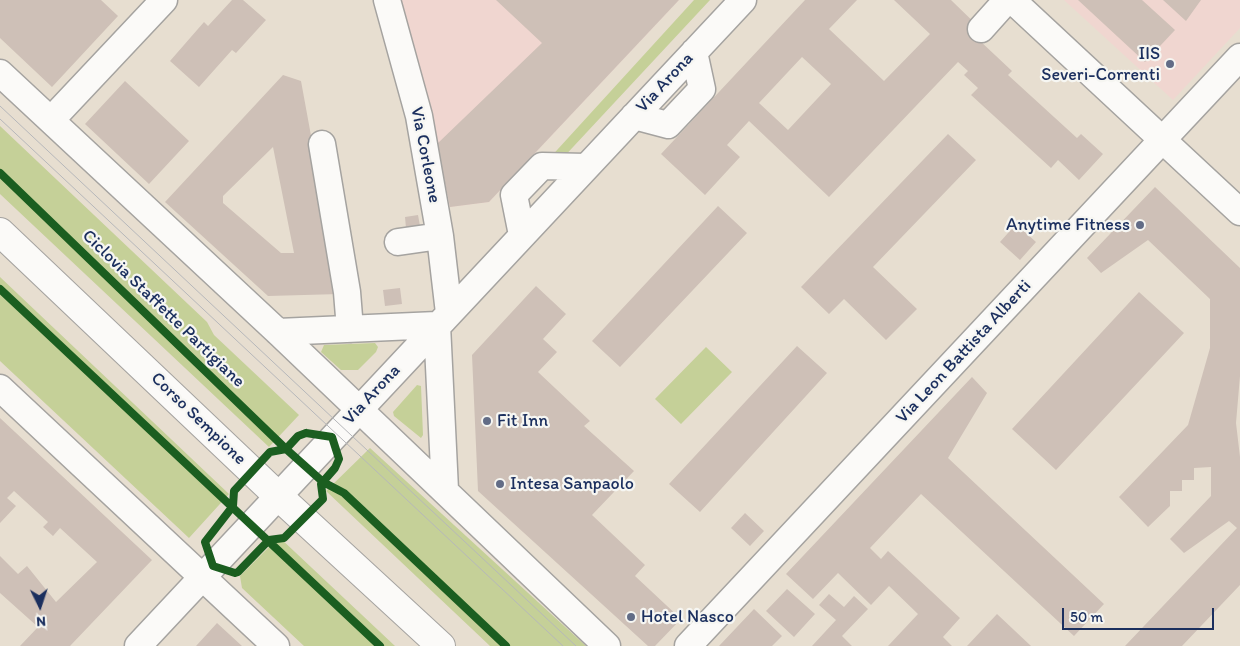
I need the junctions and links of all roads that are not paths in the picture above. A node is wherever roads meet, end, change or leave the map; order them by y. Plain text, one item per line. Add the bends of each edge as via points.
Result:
1 (164, 0) edge
2 (387, 0) edge
3 (743, 0) edge
4 (1007, 0) edge
5 (1012, 0) edge
6 (981, 29) dead end
7 (1240, 57) edge
8 (0, 73) edge
9 (51, 120) junction
10 (1163, 140) junction
11 (322, 144) dead end
12 (1240, 212) edge
13 (0, 232) edge
14 (440, 236) junction
15 (398, 242) dead end
16 (443, 319) junction
17 (350, 329) junction
18 (278, 332) junction
19 (0, 388) edge
20 (358, 409) junction
21 (445, 490) junction
22 (277, 495) junction
23 (203, 577) junction
24 (138, 646) edge
25 (276, 646) edge
26 (441, 646) edge
27 (607, 646) edge
28 (688, 646) edge

1 - 9 street
2 - 14 street, Via Corleone via 419,116
3 - 16 street, Via Arona
4 - 6 street
5 - 10 street
7 - 10 street, Via Leon Battista Alberti
8 - 9 street
9 - 18 street
10 - 12 street
10 - 28 street, Via Leon Battista Alberti
11 - 17 street via 347,292
13 - 22 main road, Corso Sempione
14 - 15 street
14 - 16 street, Via Corleone
16 - 17 street
16 - 20 street, Via Arona
16 - 21 street
17 - 18 street
18 - 20 street
19 - 23 street
20 - 21 street
20 - 22 street, Via Arona
21 - 27 street
22 - 23 street, Via Arona
22 - 26 main road, Corso Sempione
23 - 24 street, Via Arona
23 - 25 street

